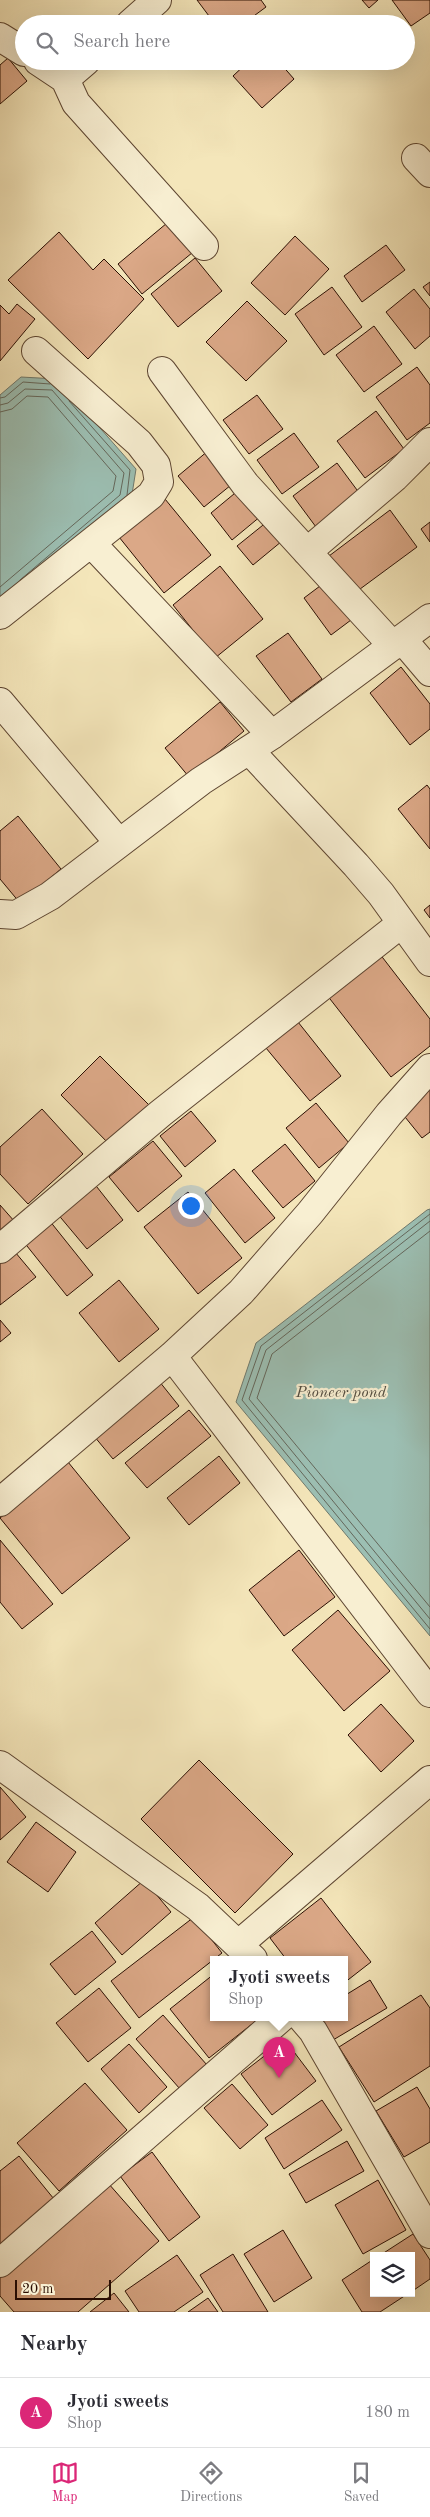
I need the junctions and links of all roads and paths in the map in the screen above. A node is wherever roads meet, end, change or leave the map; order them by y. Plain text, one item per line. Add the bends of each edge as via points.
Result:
1 (157, 0) edge
2 (140, 15) edge
3 (0, 37) edge
4 (15, 46) edge
5 (52, 70) edge
6 (76, 70) edge
7 (65, 79) junction
8 (204, 246) dead end
9 (36, 350) dead end
10 (162, 371) dead end
11 (430, 442) edge
12 (90, 543) junction
13 (307, 552) junction
14 (0, 615) edge
15 (430, 618) edge
16 (397, 642) junction
17 (430, 672) edge
18 (0, 702) edge
19 (272, 734) junction
20 (249, 750) junction
21 (119, 843) junction
22 (0, 914) edge
23 (402, 923) junction
24 (430, 962) edge
25 (430, 1068) edge
26 (0, 1249) edge
27 (172, 1356) junction
28 (0, 1502) edge
29 (430, 1693) edge
30 (0, 1765) edge
31 (430, 1780) edge
32 (246, 1952) edge
33 (277, 2021) edge
34 (305, 2021) edge
35 (430, 2234) edge
36 (0, 2264) edge

1 - 2 street
3 - 4 street
5 - 7 street
6 - 7 street
7 - 8 street via 76,103
9 - 12 street via 139,443 156,465 159,482 151,495
10 - 13 street via 245,484
11 - 13 street via 395,478
12 - 14 street
12 - 19 street
13 - 16 street
15 - 16 street
16 - 17 street
16 - 19 street
18 - 21 street
19 - 20 street
20 - 21 street via 201,781
20 - 23 street via 356,865
21 - 22 street via 50,896 16,915
23 - 24 street
23 - 26 street via 162,1113
25 - 27 street via 240,1292
27 - 28 street
27 - 29 street
30 - 32 street via 198,1907
31 - 32 street
33 - 36 street
34 - 35 street

